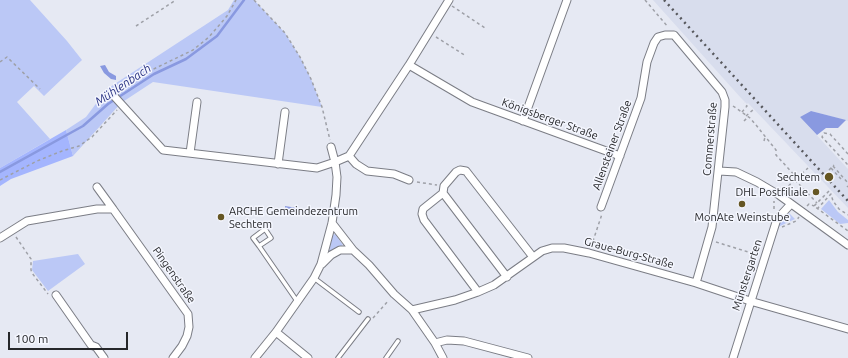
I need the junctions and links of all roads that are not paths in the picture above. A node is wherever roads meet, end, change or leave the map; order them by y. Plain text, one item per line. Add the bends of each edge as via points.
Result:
1 (567, 0) edge
2 (449, 2) edge
3 (654, 43) joint
4 (409, 65) junction
5 (113, 94) road end
6 (197, 102) dead end
7 (285, 112) dead end
8 (523, 121) junction
9 (331, 147) road end
10 (190, 153) junction
11 (349, 156) junction
12 (620, 156) junction
13 (336, 162) junction
14 (278, 164) junction
15 (719, 171) junction
16 (409, 180) road end
17 (97, 187) dead end
18 (444, 190) junction
19 (791, 204) junction
20 (601, 206) road end
21 (113, 209) junction
22 (332, 224) junction
23 (0, 238) edge
24 (848, 245) edge
25 (259, 246) junction
26 (353, 250) junction
27 (533, 257) junction
28 (321, 264) junction
29 (508, 277) junction
30 (314, 278) junction
31 (696, 283) junction
32 (478, 292) junction
33 (56, 295) road end
34 (297, 301) junction
35 (750, 301) junction
36 (412, 310) junction
37 (359, 312) dead end
38 (368, 320) dead end
39 (848, 329) edge
40 (276, 332) junction
41 (398, 341) dead end
42 (435, 343) junction
43 (104, 358) edge
44 (173, 358) edge
45 (255, 358) edge
46 (308, 358) edge
47 (338, 358) edge
48 (386, 358) edge
49 (443, 358) edge
50 (528, 358) edge
51 (733, 358) edge

1 - 8 street
2 - 4 street
3 - 12 street, Allensteiner Straße via 646,62 641,98
3 - 15 street, Commerstraße via 658,37 674,35 722,92 725,107
4 - 8 street, Königsberger Straße via 472,102
4 - 11 street
5 - 10 street via 163,150
6 - 10 street
7 - 14 street
8 - 12 street, Königsberger Straße
9 - 13 street
10 - 14 street
11 - 13 street
11 - 16 street via 367,171 394,174
12 - 20 street, Allensteiner Straße
13 - 14 street via 317,168
13 - 22 street via 336,196
15 - 19 street via 736,172
15 - 31 street, Commerstraße via 712,227
17 - 21 street, Pingenstraße
18 - 27 street via 456,172 466,171
18 - 29 street
18 - 32 street via 423,209 424,220
19 - 24 street
19 - 35 street, Münstergarten via 777,220
21 - 23 street via 97,209 27,221
21 - 44 street, Pingenstraße via 188,314 187,336
22 - 26 street
22 - 28 street
25 - 25 lane via 271,238 265,229 253,238
25 - 34 lane
26 - 28 street via 340,250
26 - 36 street
27 - 29 street, Graue-Burg-Straße
27 - 31 street, Graue-Burg-Straße via 552,248 564,248
28 - 30 street
29 - 32 street, Graue-Burg-Straße
30 - 34 street
30 - 37 lane
31 - 35 street, Graue-Burg-Straße
32 - 36 street, Graue-Burg-Straße
33 - 43 street via 91,345 96,347
34 - 40 street
35 - 39 street, Graue-Burg-Straße
35 - 51 street, Münstergarten
36 - 42 street
38 - 47 lane
40 - 45 street
40 - 46 street
41 - 48 lane
42 - 49 street
42 - 50 street via 447,340 464,341

